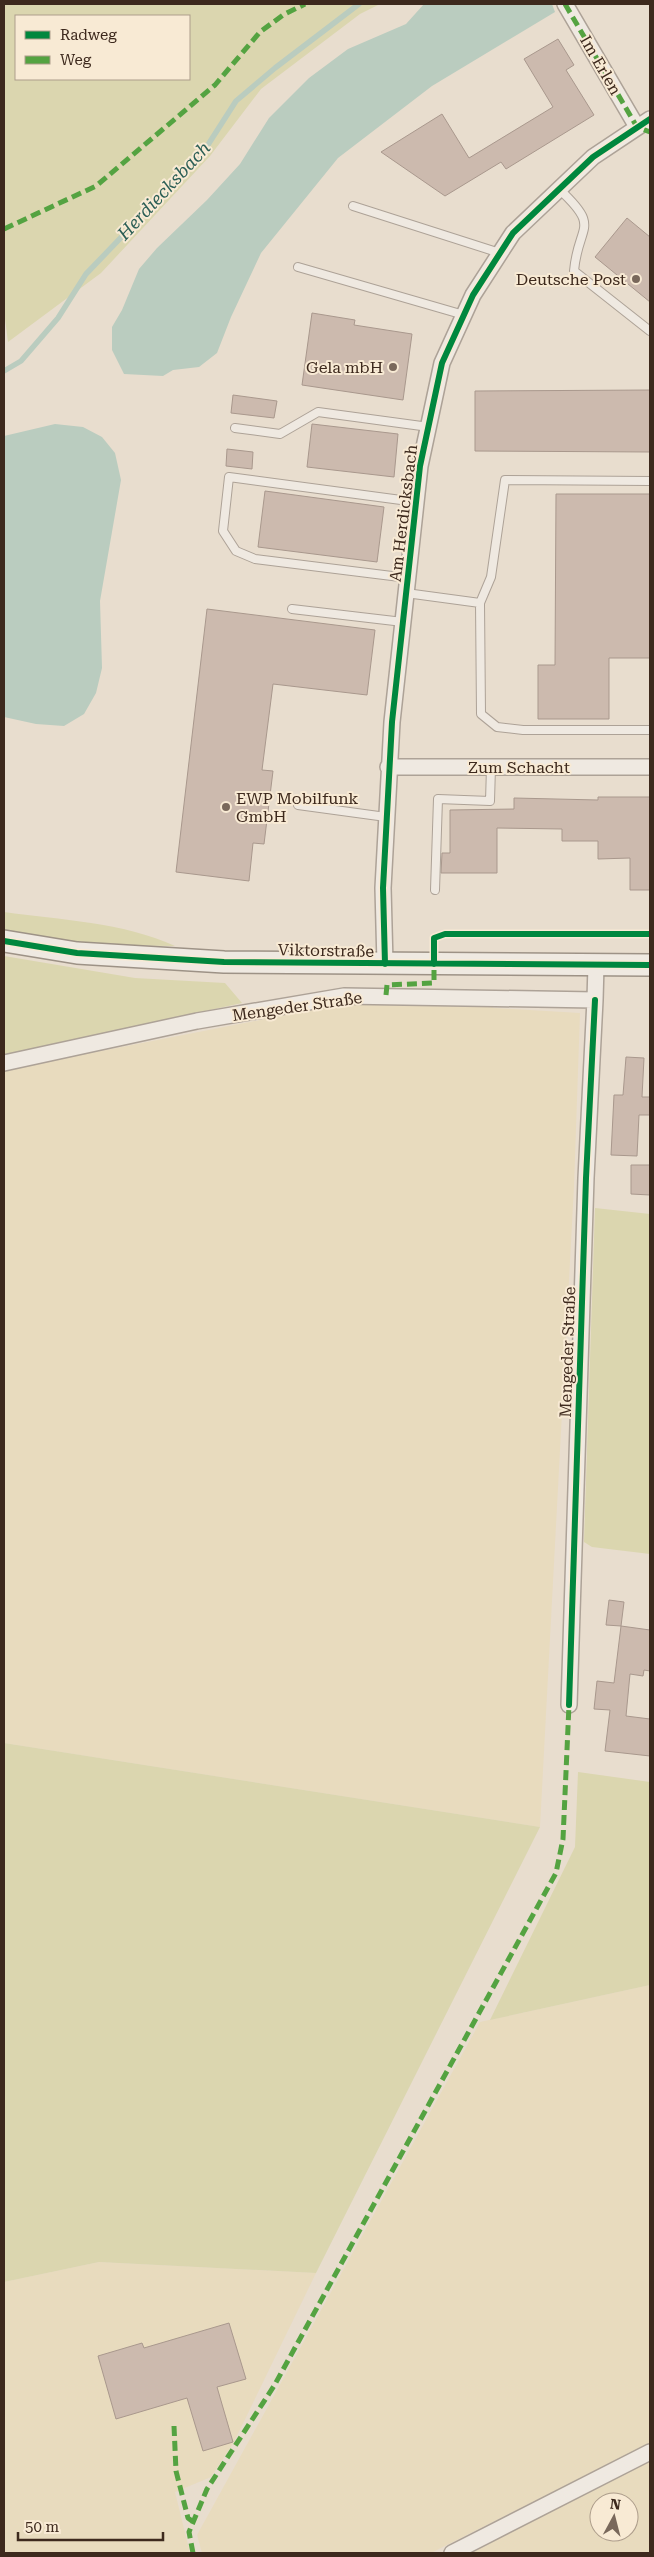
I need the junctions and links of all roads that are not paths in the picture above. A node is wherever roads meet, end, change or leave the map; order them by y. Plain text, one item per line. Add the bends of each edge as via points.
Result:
1 (565, 4) edge
2 (644, 123) edge
3 (559, 189) junction
4 (353, 206) dead end
5 (500, 253) junction
6 (298, 267) dead end
7 (464, 315) junction
8 (650, 331) edge
9 (429, 427) junction
10 (235, 428) dead end
11 (650, 481) edge
12 (416, 502) junction
13 (408, 578) junction
14 (406, 593) junction
15 (480, 603) junction
16 (292, 609) dead end
17 (403, 622) junction
18 (650, 730) edge
19 (388, 767) junction
20 (491, 767) junction
21 (650, 767) edge
22 (298, 805) dead end
23 (386, 817) junction
24 (435, 890) dead end
25 (4, 941) edge
26 (385, 964) junction
27 (596, 965) junction
28 (650, 965) edge
29 (595, 1000) junction
30 (4, 1063) edge
31 (569, 1705) dead end
32 (650, 2452) edge
33 (452, 2553) edge

1 - 2 street, Im Erlen
2 - 3 street, Am Herdicksbach via 594,157
3 - 5 street, Am Herdicksbach via 514,233
3 - 8 lane via 578,207 586,221 575,256 574,271
4 - 5 lane
5 - 7 street, Am Herdicksbach
6 - 7 lane
7 - 9 street, Am Herdicksbach via 442,363
9 - 10 lane via 318,412 280,434
9 - 12 street, Am Herdicksbach
11 - 15 lane via 505,480 491,577
12 - 13 street, Am Herdicksbach
12 - 13 lane via 229,478 223,531 236,551 255,559
13 - 14 street, Am Herdicksbach
14 - 15 lane
14 - 17 street, Am Herdicksbach
15 - 18 lane via 482,714 498,727 523,730
16 - 17 lane
17 - 19 street, Am Herdicksbach
19 - 20 street, Zum Schacht
19 - 23 street, Am Herdicksbach
20 - 21 street, Zum Schacht
20 - 24 lane via 490,801 438,799
22 - 23 lane
23 - 26 street, Am Herdicksbach via 383,888
25 - 26 main road, Viktorstraße via 77,953 214,962
26 - 27 main road, Viktorstraße
27 - 28 main road, Viktorstraße
27 - 29 street, Mengeder Straße
29 - 30 street, Mengeder Straße via 344,996 197,1021
29 - 31 street, Mengeder Straße
32 - 33 street

